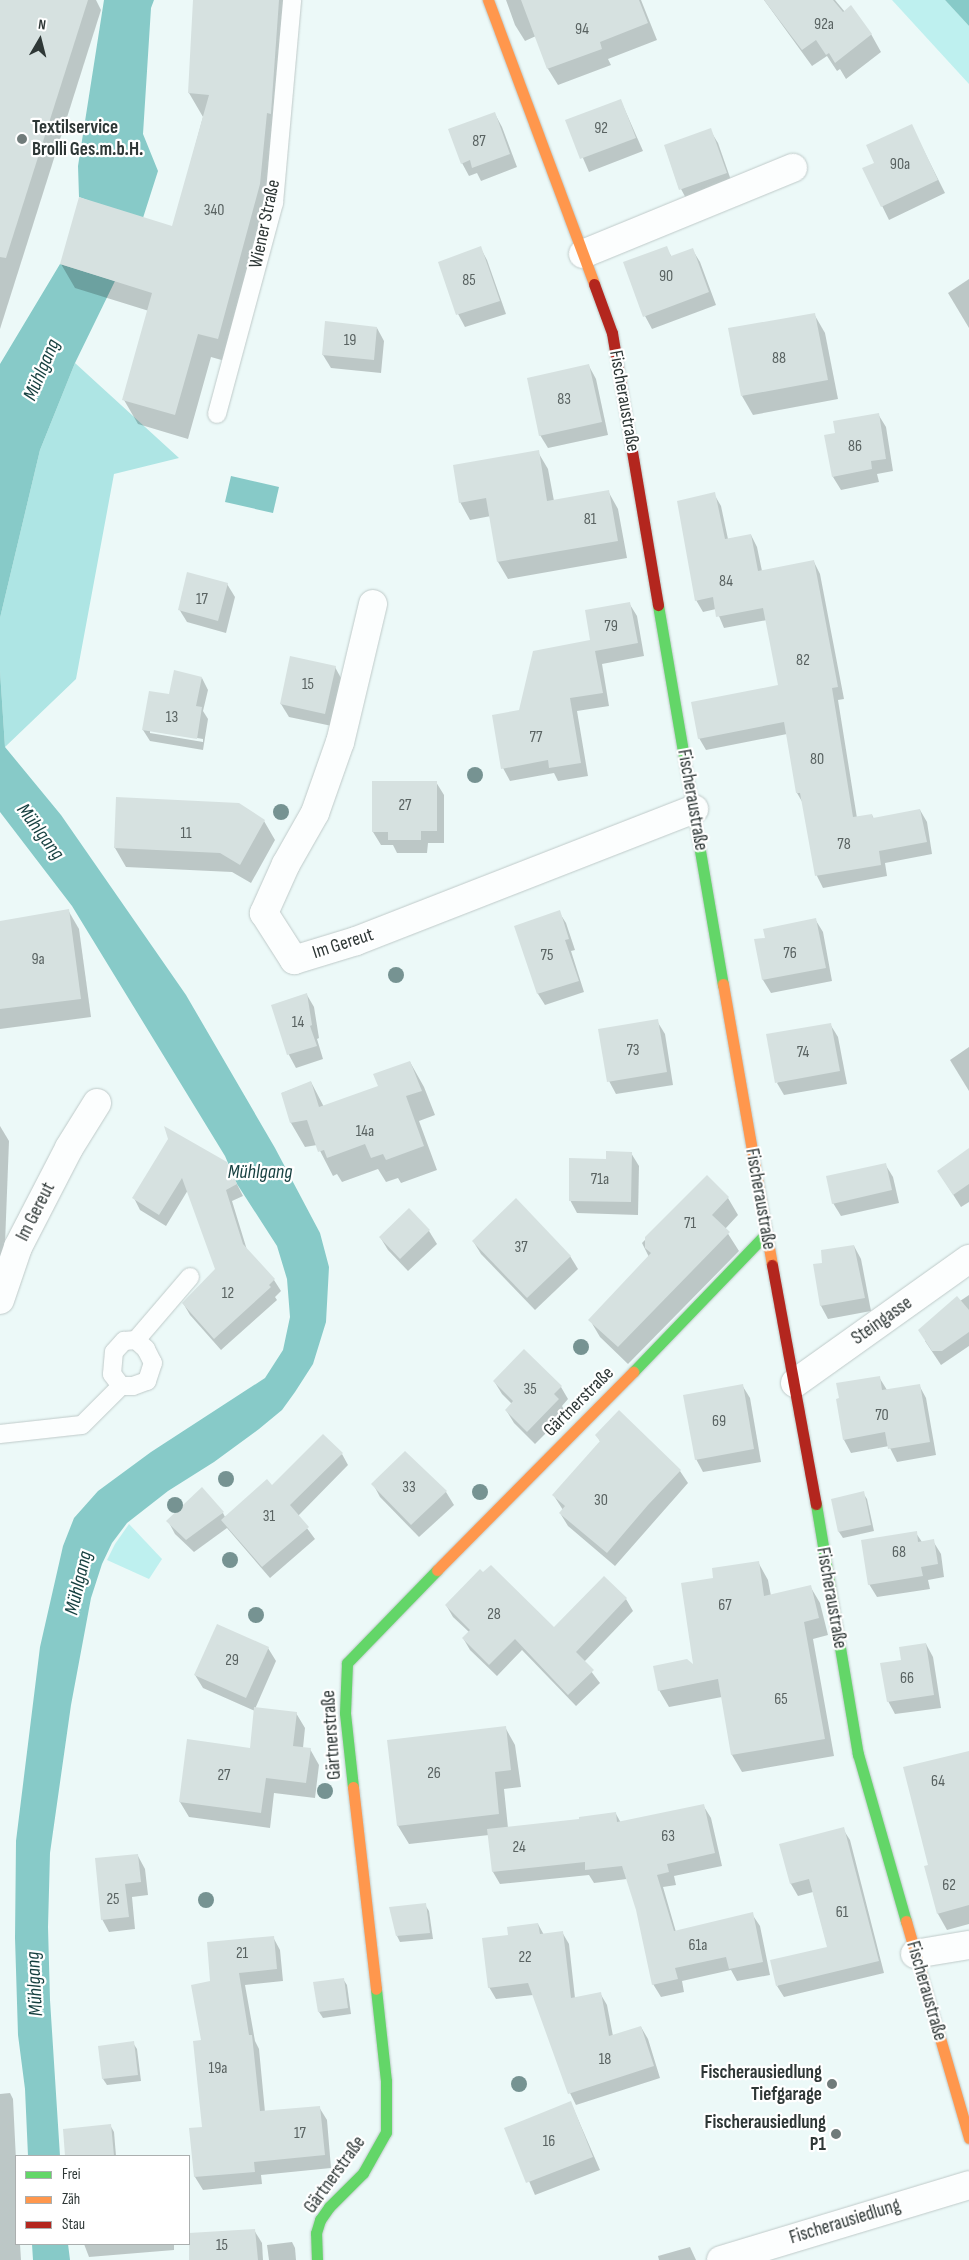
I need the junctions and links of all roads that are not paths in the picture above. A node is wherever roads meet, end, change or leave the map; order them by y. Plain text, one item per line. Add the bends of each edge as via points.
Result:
1 (292, 0) edge
2 (488, 0) edge
3 (793, 168) dead end
4 (583, 254) junction
5 (217, 414) dead end
6 (373, 604) dead end
7 (694, 809) junction
8 (97, 1103) dead end
9 (766, 1234) junction
10 (969, 1260) edge
11 (190, 1277) dead end
12 (0, 1300) edge
13 (136, 1340) junction
14 (795, 1383) junction
15 (121, 1386) junction
16 (0, 1434) edge
17 (969, 1945) edge
18 (915, 1954) junction
19 (969, 2138) edge
20 (969, 2185) edge
21 (317, 2260) edge
22 (721, 2260) edge

1 - 5 lane, Wiener Straße via 274,203
2 - 4 street, Fischeraustraße
3 - 4 street
4 - 7 street, Fischeraustraße via 612,333
6 - 7 street, Im Gereut via 340,742 315,813 286,864 264,913 294,960 356,941
7 - 9 street, Fischeraustraße
8 - 12 street, Im Gereut via 69,1148 18,1247
9 - 14 street, Fischeraustraße
9 - 21 street, Gärtnerstraße via 347,1663 345,1713 386,2081 386,2132 363,2173 329,2206 320,2220 316,2233
10 - 14 street, Steingasse
11 - 13 lane
13 - 15 lane via 124,1341 114,1352 112,1374
13 - 15 lane via 146,1349 153,1363 147,1381
14 - 18 street, Fischeraustraße via 858,1754
15 - 16 lane via 82,1425
17 - 18 street
18 - 19 street, Fischeraustraße
20 - 22 street, Fischerausiedlung

